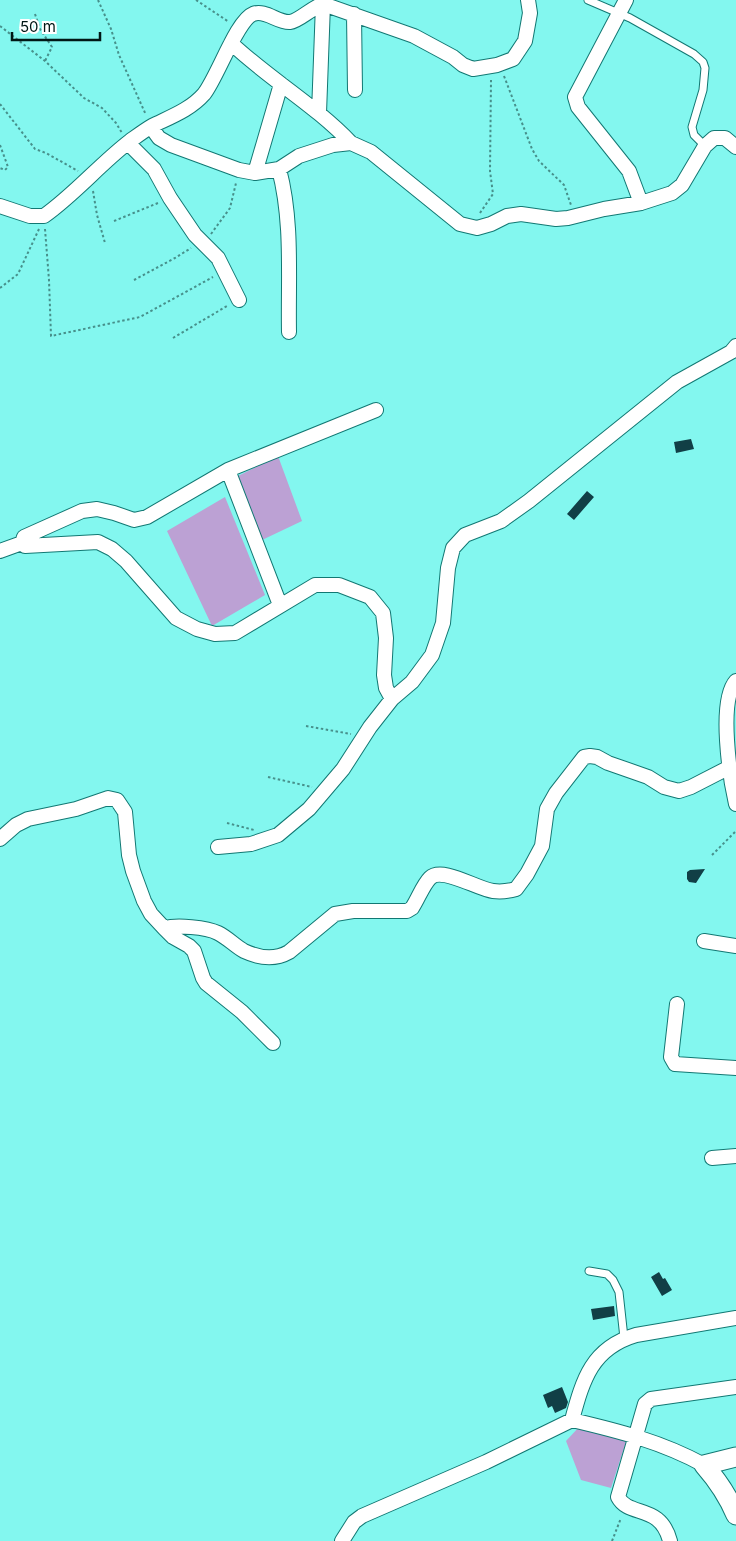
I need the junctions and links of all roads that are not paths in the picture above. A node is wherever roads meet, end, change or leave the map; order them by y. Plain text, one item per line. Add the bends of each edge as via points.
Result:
1 (528, 0) edge
2 (588, 0) edge
3 (626, 0) edge
4 (323, 4) junction
5 (618, 13) junction
6 (354, 14) junction
7 (231, 43) junction
8 (281, 84) junction
9 (355, 90) dead end
10 (319, 113) junction
11 (150, 127) junction
12 (128, 143) junction
13 (351, 143) junction
14 (705, 146) junction
15 (736, 147) edge
16 (279, 170) junction
17 (255, 174) junction
18 (641, 203) junction
19 (0, 206) edge
20 (239, 300) road end
21 (289, 332) dead end
22 (736, 346) edge
23 (376, 410) dead end
24 (228, 470) junction
25 (22, 543) junction
26 (0, 551) edge
27 (280, 606) junction
28 (736, 682) edge
29 (392, 699) junction
30 (730, 767) junction
31 (736, 804) edge
32 (0, 839) edge
33 (218, 847) dead end
34 (164, 928) junction
35 (704, 941) dead end
36 (736, 946) edge
37 (677, 1004) dead end
38 (273, 1043) dead end
39 (736, 1068) edge
40 (736, 1156) edge
41 (712, 1158) dead end
42 (590, 1271) dead end
43 (736, 1318) edge
44 (624, 1338) junction
45 (736, 1386) edge
46 (572, 1420) junction
47 (635, 1436) junction
48 (736, 1457) edge
49 (704, 1465) junction
50 (736, 1516) edge
51 (342, 1541) edge
52 (670, 1541) edge

1 - 6 street via 530,13 525,41 513,58 473,69 414,36
2 - 5 lane
3 - 5 street
4 - 6 street
4 - 7 street via 290,22 253,14
4 - 10 street
5 - 14 lane via 703,62 703,90 692,127 694,135
5 - 18 street via 575,96 576,102 629,171
6 - 9 street
7 - 8 street
7 - 11 street via 203,95 185,110
8 - 10 street
8 - 17 street
10 - 13 street
11 - 12 street
11 - 17 street via 171,145
12 - 19 street via 44,216 30,216
12 - 20 street via 154,169 195,235 218,258
13 - 16 street via 299,156
13 - 18 street via 371,152 460,224 477,228 507,216 521,214 556,219
14 - 15 street via 714,138 725,138
14 - 18 street via 682,185 672,193
16 - 17 street
16 - 21 street via 288,232
22 - 29 street via 731,352 677,382 501,521 465,535 453,548 443,623 432,655 412,682
23 - 24 street
24 - 25 street via 147,517 134,520 97,509 82,511 24,537
24 - 27 street
25 - 26 street
25 - 27 street via 25,546 98,542 126,561 176,618 215,634 235,633
27 - 29 street via 315,585 339,586 370,597 383,613 386,638 384,675
28 - 30 street via 727,703
29 - 33 street via 343,769 309,809 278,835 251,844
30 - 31 street
30 - 34 street via 679,791 597,757 584,757 546,809 542,846 516,889 494,891 439,873 429,878 407,911 344,911 282,956 265,958 244,951 216,932 173,926
32 - 34 street via 28,819 76,810 108,798 117,800 125,812 135,879 151,914
34 - 38 street via 194,951 206,983
35 - 36 street
37 - 39 street via 672,1061 675,1064
40 - 41 street
42 - 44 lane via 607,1274 616,1285
43 - 44 street
44 - 46 street via 608,1348 594,1363 581,1388
45 - 47 street via 651,1399 645,1404
46 - 47 street
46 - 51 street via 362,1516
47 - 49 street
47 - 52 street via 618,1497 625,1506 645,1511 656,1518 667,1530
48 - 49 street
49 - 50 street via 729,1499

